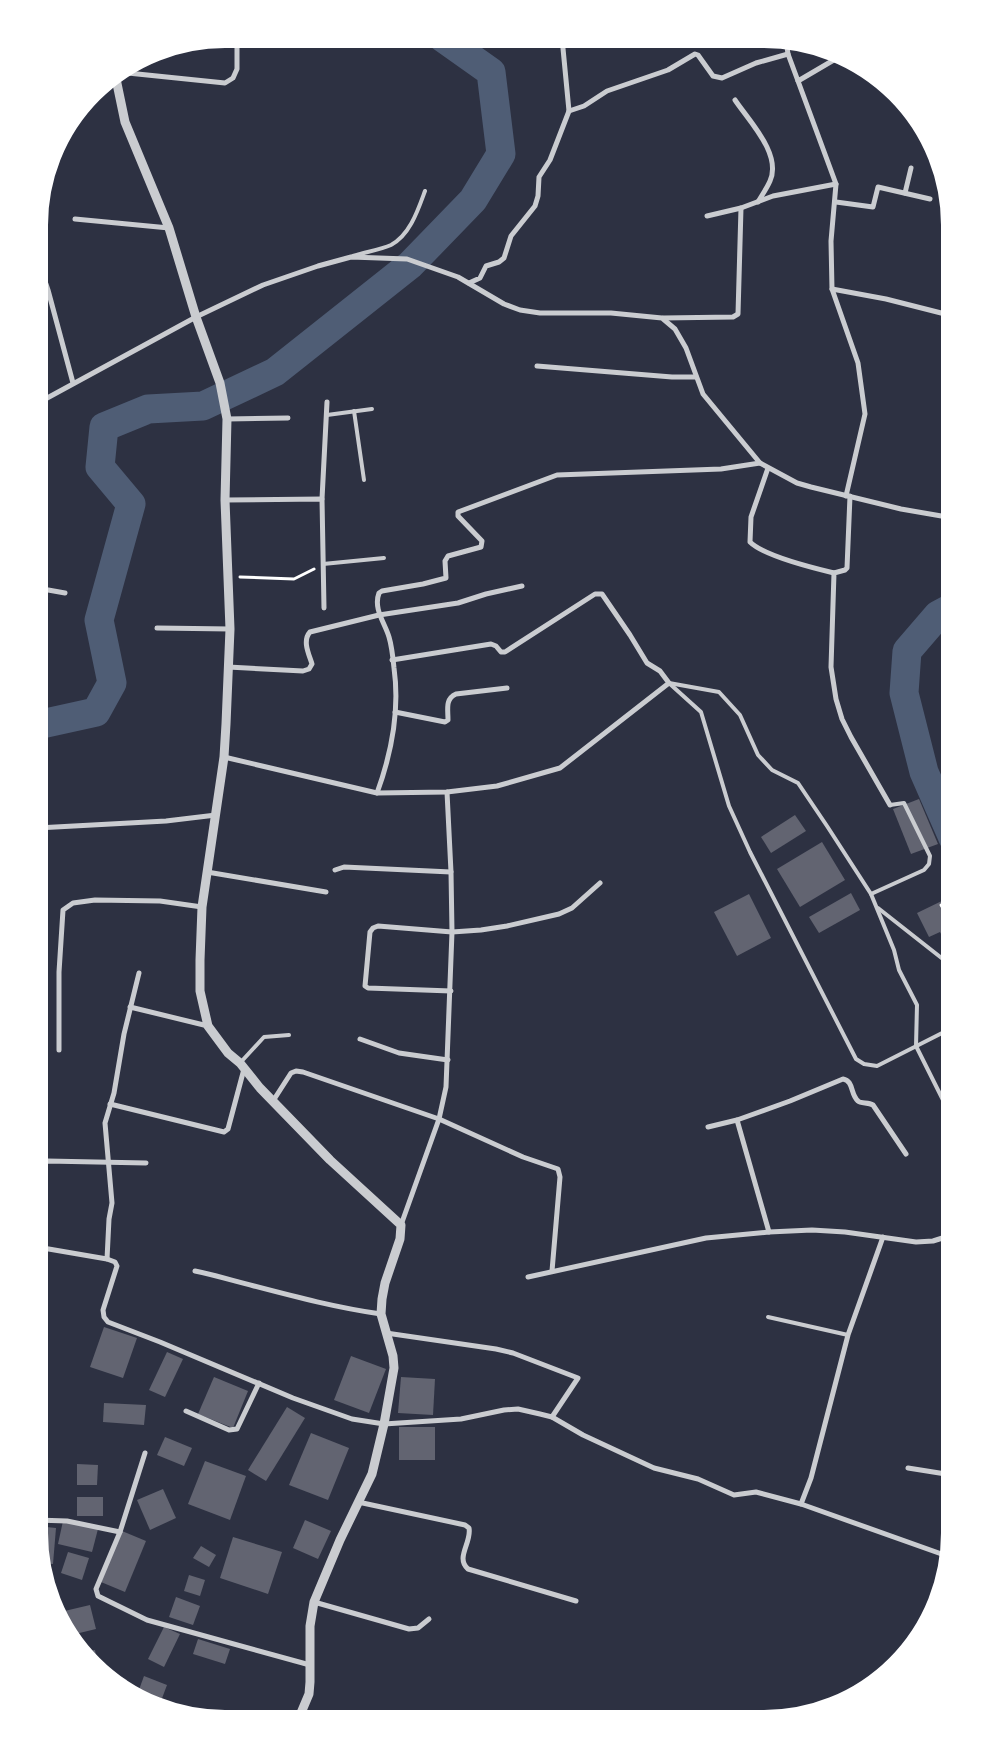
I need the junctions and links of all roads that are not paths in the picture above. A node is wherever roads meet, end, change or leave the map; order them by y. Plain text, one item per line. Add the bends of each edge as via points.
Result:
1 (237, 45) edge
2 (563, 45) edge
3 (787, 47) edge
4 (788, 54) junction
5 (834, 60) edge
6 (128, 73) edge
7 (116, 81) edge
8 (798, 81) junction
9 (735, 100) dead end
10 (569, 111) junction
11 (912, 168) dead end
12 (836, 184) junction
13 (425, 192) dead end
14 (904, 193) junction
15 (930, 199) dead end
16 (758, 202) junction
17 (836, 202) junction
18 (741, 208) junction
19 (707, 216) dead end
20 (75, 218) dead end
21 (169, 228) junction
22 (351, 257) junction
23 (45, 283) edge
24 (469, 283) junction
25 (832, 289) junction
26 (944, 314) edge
27 (196, 317) junction
28 (662, 318) junction
29 (537, 366) dead end
30 (696, 377) junction
31 (73, 383) junction
32 (45, 399) edge
33 (327, 402) dead end
34 (372, 409) dead end
35 (354, 412) junction
36 (327, 415) junction
37 (288, 418) dead end
38 (227, 419) junction
39 (760, 463) junction
40 (768, 468) junction
41 (364, 480) dead end
42 (848, 496) junction
43 (322, 498) junction
44 (226, 500) junction
45 (944, 516) edge
46 (384, 558) dead end
47 (323, 564) junction
48 (834, 573) junction
49 (522, 586) dead end
50 (45, 589) edge
51 (65, 593) dead end
52 (324, 608) dead end
53 (379, 615) junction
54 (157, 628) dead end
55 (230, 629) junction
56 (392, 660) junction
57 (228, 666) junction
58 (669, 683) junction
59 (507, 688) dead end
60 (395, 712) junction
61 (224, 757) junction
62 (447, 792) junction
63 (377, 793) junction
64 (890, 805) joint
65 (216, 815) junction
66 (45, 828) edge
67 (335, 870) dead end
68 (206, 871) junction
69 (451, 872) junction
70 (600, 883) dead end
71 (326, 892) dead end
72 (871, 894) junction
73 (202, 907) junction
74 (876, 907) junction
75 (452, 932) junction
76 (944, 962) edge
77 (139, 973) dead end
78 (451, 991) junction
79 (130, 1007) junction
80 (208, 1026) junction
81 (944, 1032) edge
82 (289, 1036) dead end
83 (360, 1039) dead end
84 (916, 1046) junction
85 (59, 1050) dead end
86 (448, 1060) junction
87 (242, 1066) junction
88 (273, 1101) junction
89 (944, 1102) edge
90 (110, 1104) junction
91 (440, 1119) junction
92 (737, 1120) junction
93 (708, 1127) dead end
94 (906, 1154) dead end
95 (45, 1161) edge
96 (108, 1163) junction
97 (146, 1163) dead end
98 (402, 1225) junction
99 (769, 1232) junction
100 (883, 1237) junction
101 (944, 1238) edge
102 (45, 1248) edge
103 (107, 1259) junction
104 (195, 1271) dead end
105 (552, 1271) junction
106 (528, 1277) dead end
107 (381, 1314) junction
108 (768, 1316) dead end
109 (386, 1333) junction
110 (848, 1335) junction
111 (259, 1383) junction
112 (186, 1411) dead end
113 (552, 1417) junction
114 (384, 1424) junction
115 (144, 1453) dead end
116 (908, 1468) dead end
117 (944, 1474) edge
118 (358, 1502) junction
119 (801, 1504) junction
120 (45, 1520) edge
121 (120, 1532) junction
122 (942, 1554) edge
123 (576, 1601) dead end
124 (314, 1602) junction
125 (429, 1619) dead end
126 (310, 1666) junction
127 (301, 1713) edge

1 - 6 street via 237,69 233,78 225,83
2 - 10 street
3 - 4 street
4 - 8 street
4 - 10 street via 722,78 713,76 698,55 691,55 668,70 608,91
5 - 8 street
7 - 21 street via 125,122
8 - 12 street
9 - 16 street via 766,144 772,162 771,179
10 - 24 street via 550,160 539,177 537,201 511,236 504,258 486,266 480,278
11 - 14 street
12 - 16 street
12 - 17 street
13 - 22 lane via 402,237 392,244
14 - 15 street
14 - 17 street via 878,188 874,207
16 - 18 street
17 - 25 street via 831,241
18 - 19 street
18 - 28 street via 738,314 733,317
20 - 21 street
21 - 27 street
22 - 24 street via 406,259
22 - 27 street via 263,285
23 - 31 street
24 - 28 street via 520,310
25 - 26 street
25 - 42 street via 858,363 865,414
27 - 31 street
27 - 38 street via 220,383
28 - 30 street via 675,329 686,348
29 - 30 street
30 - 39 street via 703,394
31 - 32 street
33 - 36 street
34 - 35 lane
35 - 36 lane
35 - 41 lane
36 - 43 street
37 - 38 street
38 - 44 street
39 - 40 street
39 - 53 street via 721,468 557,475 460,511 458,516 482,541 481,547 448,556 444,561 446,578 379,593
40 - 42 street via 797,483
40 - 48 street via 751,517 750,542 780,557
42 - 45 street
42 - 48 street via 848,568
43 - 44 street
43 - 47 street
44 - 55 street
46 - 47 lane
47 - 52 street
48 - 64 street via 831,667 836,699 848,731
49 - 53 street via 458,603
50 - 51 street
53 - 56 street via 389,638
53 - 57 street via 310,632 306,641 312,664 309,670
54 - 55 street
55 - 57 street
56 - 58 street via 491,644 505,652 595,594 602,594 646,662 660,670
56 - 60 street
57 - 61 street
58 - 62 street via 560,768 497,786
58 - 72 lane via 719,692 740,715 758,756 772,770 798,783
58 - 84 lane via 701,712 733,814 750,852 856,1058 864,1064 877,1066
59 - 60 street via 450,697 447,701 448,720 445,722
60 - 63 street via 388,763
61 - 63 street
61 - 65 street
62 - 63 street
62 - 69 street
64 - 72 lane via 904,804 930,856 929,864 924,870
65 - 66 street
65 - 68 street
67 - 69 street via 344,867
68 - 71 street
68 - 73 street
69 - 75 street
70 - 75 street via 572,908 560,914 507,926
72 - 74 lane
73 - 80 street via 200,991
73 - 85 street via 160,901 95,900 73,903 62,910
74 - 76 lane
74 - 84 lane via 899,970 917,1005
75 - 78 street
75 - 78 street via 373,928 364,983 368,988
77 - 79 street
78 - 86 street
79 - 80 street
79 - 90 street
80 - 87 street
81 - 84 lane
82 - 87 lane via 264,1037
83 - 86 street via 399,1053
84 - 89 lane
86 - 91 street
87 - 88 street
87 - 90 street via 228,1129 224,1132
88 - 91 street via 291,1073 296,1071
88 - 98 street via 330,1160
90 - 96 street via 105,1123
91 - 98 street
91 - 105 street via 523,1157 558,1169
92 - 93 street
92 - 94 street via 846,1079 857,1100 873,1105
92 - 99 street
95 - 96 street
96 - 97 street
96 - 103 street via 112,1204
98 - 107 street via 385,1282
99 - 100 street via 812,1230
99 - 105 street via 706,1238
100 - 101 street via 916,1242
100 - 110 street
102 - 103 street
103 - 111 street via 117,1266 103,1310 108,1322
104 - 107 street via 344,1309
105 - 106 street
107 - 109 street
108 - 110 lane
109 - 113 street via 496,1349 578,1378
109 - 114 street via 394,1368
110 - 119 street via 811,1478
111 - 112 street via 237,1429 230,1430
111 - 114 street via 352,1419
113 - 114 street via 511,1410 461,1419
113 - 119 street via 654,1468 698,1479 731,1494 750,1491
114 - 118 street via 372,1474
115 - 121 street
116 - 117 street
118 - 123 street via 465,1525 470,1533 462,1560 468,1569
118 - 124 street
119 - 122 street
120 - 121 street via 74,1522
121 - 126 street via 96,1589 98,1596 147,1620
124 - 125 street via 409,1629 418,1628
124 - 126 street
126 - 127 street via 309,1694

